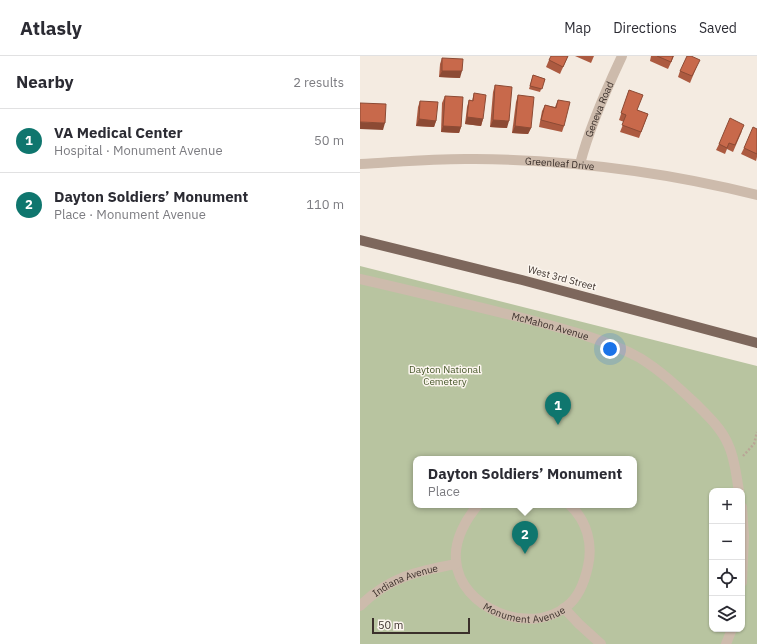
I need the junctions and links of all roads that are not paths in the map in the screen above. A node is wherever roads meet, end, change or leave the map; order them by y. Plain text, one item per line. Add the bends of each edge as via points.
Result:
1 (622, 56) edge
2 (360, 164) edge
3 (580, 164) junction
4 (757, 195) edge
5 (360, 240) edge
6 (360, 279) edge
7 (757, 343) edge
8 (738, 488) edge
9 (476, 508) edge
10 (573, 508) edge
11 (743, 524) edge
12 (743, 560) edge
13 (456, 564) junction
14 (360, 606) edge
15 (564, 608) junction
16 (731, 632) edge
17 (601, 644) edge
18 (726, 644) edge

1 - 3 street, Geneva Road via 592,127
2 - 3 street, Greenleaf Drive via 474,159
3 - 4 street, Greenleaf Drive via 698,181
5 - 7 main road, West 3rd Street
6 - 8 street, McMahon Avenue via 548,324 624,350 659,370 718,427 733,457
9 - 13 street, Monument Avenue via 460,534
10 - 15 street, Monument Avenue via 585,526 590,544 590,562 573,600
11 - 12 street
13 - 14 street, Indiana Avenue via 426,569 402,577 379,589
13 - 15 street, Monument Avenue via 469,591 484,605 502,615 535,618 554,614
15 - 17 street
16 - 18 street

